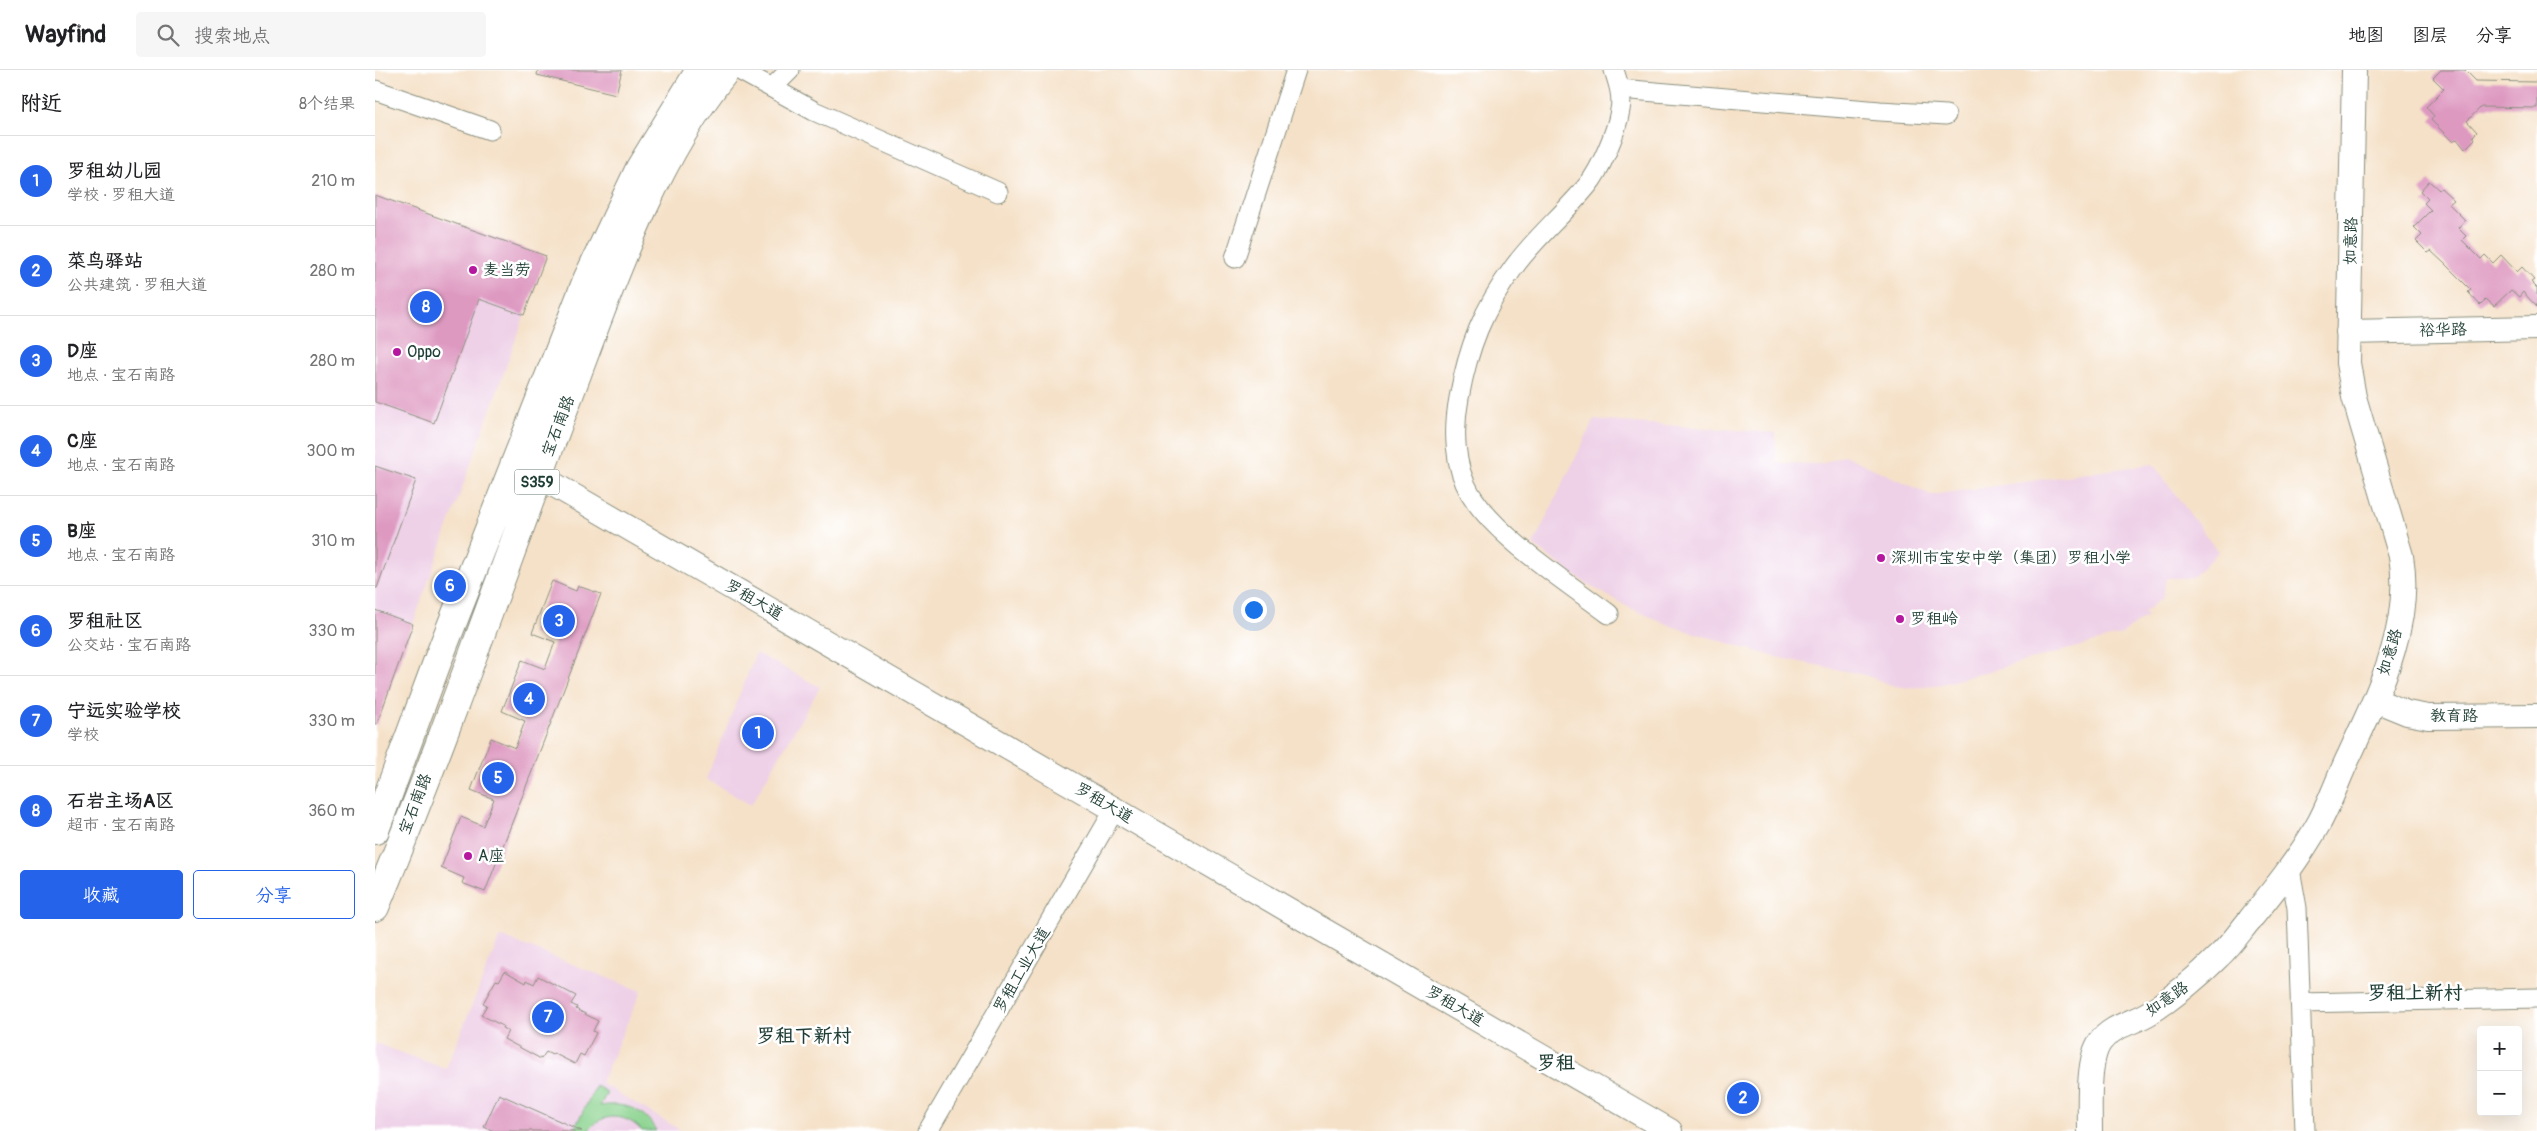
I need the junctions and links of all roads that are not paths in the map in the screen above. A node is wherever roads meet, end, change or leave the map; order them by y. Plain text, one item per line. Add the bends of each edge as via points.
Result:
1 (700, 70) edge
2 (726, 70) edge
3 (739, 70) edge
4 (790, 70) edge
5 (1296, 70) edge
6 (1614, 70) edge
7 (2354, 70) edge
8 (773, 88) junction
9 (1620, 89) junction
10 (375, 90) edge
11 (1947, 115) dead end
12 (490, 130) dead end
13 (998, 192) dead end
14 (1235, 258) dead end
15 (2537, 328) edge
16 (2348, 332) junction
17 (539, 476) junction
18 (1609, 614) dead end
19 (2375, 700) junction
20 (2537, 716) edge
21 (1115, 809) junction
22 (375, 830) edge
23 (2290, 869) junction
24 (377, 895) edge
25 (2537, 998) edge
26 (2300, 1003) junction
27 (929, 1131) edge
28 (1670, 1131) edge
29 (2089, 1131) edge
30 (2305, 1131) edge

1 - 22 main road, 宝石南路 / S359 via 640,168 587,280
2 - 17 main road, 宝石南路 / S359 via 701,102 658,176 609,290
3 - 8 street
4 - 8 street
5 - 14 street
6 - 9 street
7 - 16 street, 如意路
8 - 13 street via 814,111
9 - 11 street
9 - 18 street via 1620,110 1605,154 1589,185 1514,267 1483,315 1466,358 1456,416 1458,463 1470,493 1490,520
10 - 12 street
15 - 16 street, 裕华路
16 - 19 street, 如意路 via 2350,381 2405,578 2398,631
17 - 21 street, 罗租大道
17 - 24 main road, 宝石南路 / S359
19 - 20 street, 教育路 via 2407,713 2428,717
19 - 23 street, 如意路 via 2320,821
21 - 27 street, 罗租工业大道
21 - 28 street, 罗租大道
23 - 26 street via 2297,908
23 - 29 street, 如意路 via 2221,955 2199,975 2179,993 2146,1015 2108,1033 2099,1042 2092,1074
25 - 26 street
26 - 30 street

